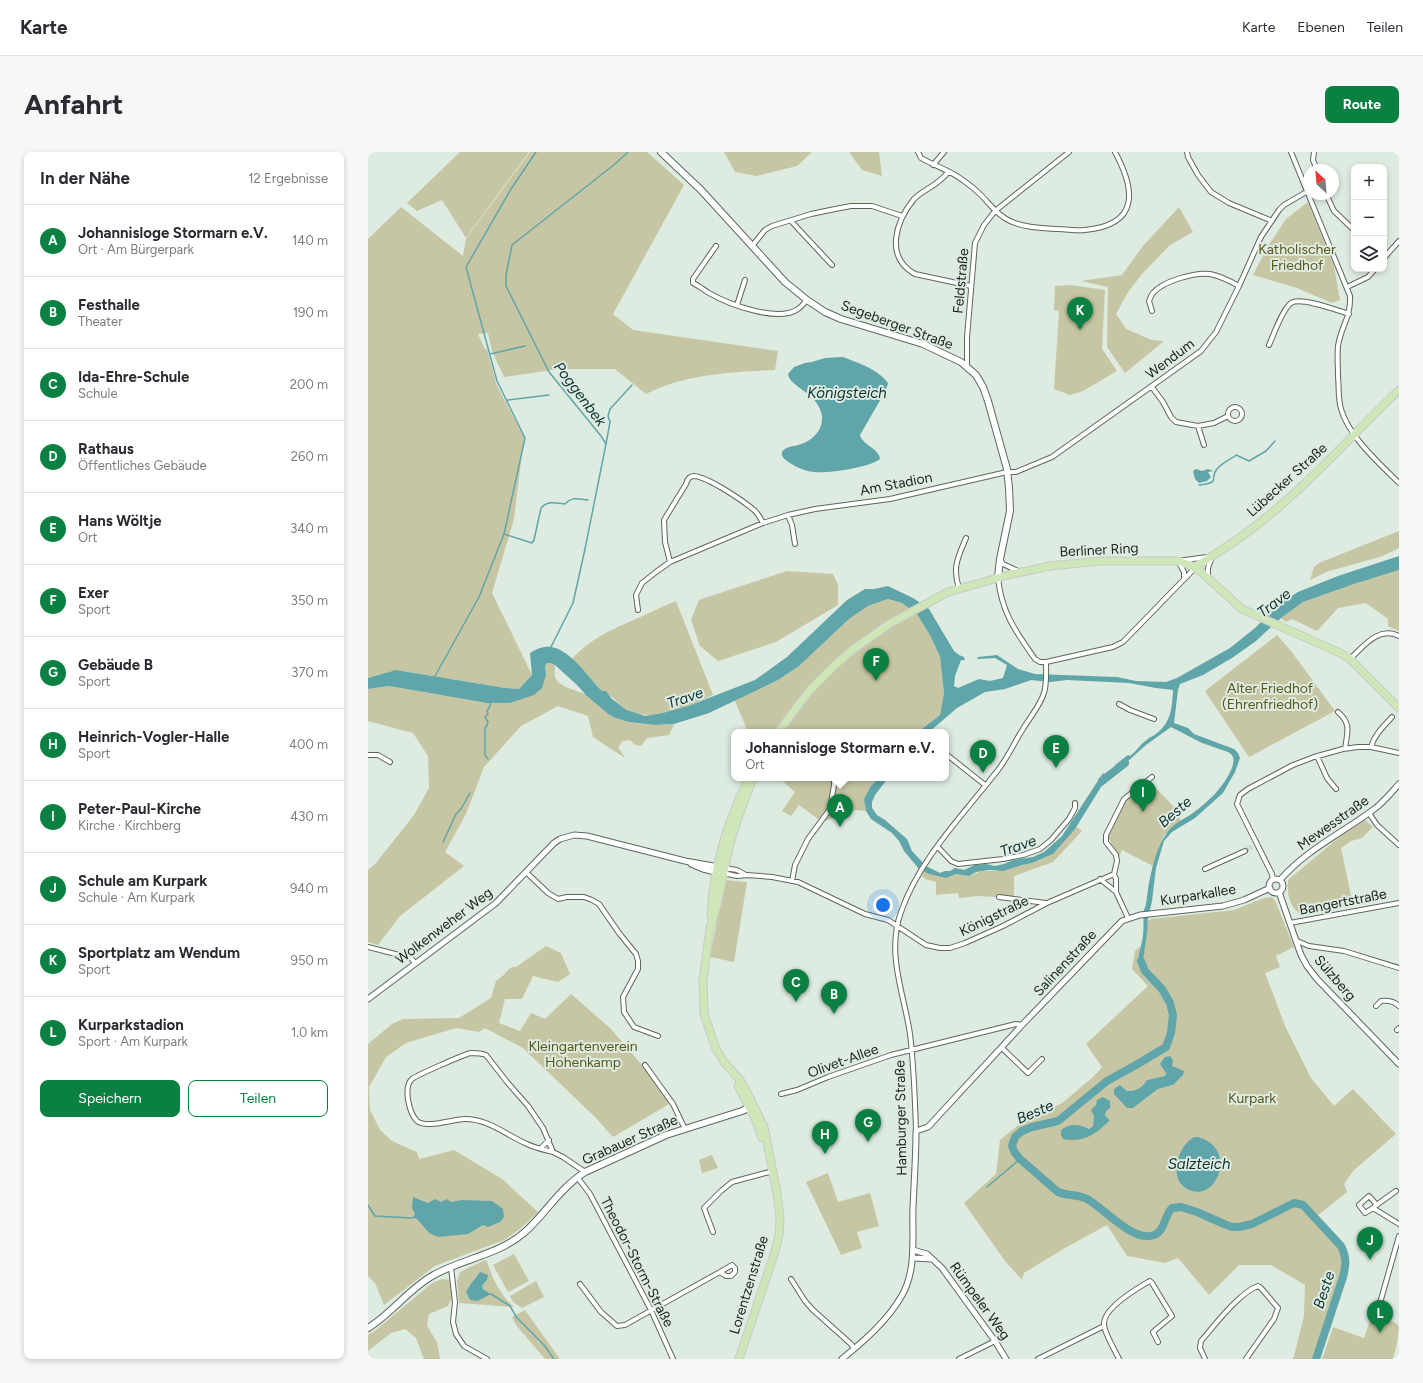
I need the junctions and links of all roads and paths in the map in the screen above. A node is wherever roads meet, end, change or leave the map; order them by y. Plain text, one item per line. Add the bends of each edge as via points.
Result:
1 (661, 152) edge
2 (918, 152) edge
3 (944, 152) edge
4 (1069, 152) edge
5 (1115, 152) edge
6 (1187, 152) edge
7 (1291, 152) edge
8 (1314, 152) edge
9 (1315, 164) edge
10 (933, 165) junction
11 (948, 172) junction
12 (1303, 180) edge
13 (1303, 194) edge
14 (1312, 200) edge
15 (1329, 200) edge
16 (995, 211) junction
17 (902, 216) junction
18 (791, 221) junction
19 (1272, 221) junction
20 (1351, 227) edge
21 (1399, 241) edge
22 (716, 246) dead end
23 (752, 246) junction
24 (1387, 254) edge
25 (832, 265) dead end
26 (1373, 272) edge
27 (745, 280) dead end
28 (971, 286) junction
29 (1239, 286) junction
30 (1347, 287) junction
31 (807, 300) junction
32 (737, 305) junction
33 (1152, 311) dead end
34 (1349, 314) junction
35 (1269, 344) dead end
36 (967, 366) junction
37 (1152, 386) junction
38 (1399, 390) edge
39 (1228, 416) dead end
40 (1198, 426) junction
41 (1355, 435) junction
42 (1204, 445) dead end
43 (1007, 472) junction
44 (1399, 483) edge
45 (788, 515) junction
46 (763, 523) junction
47 (966, 538) dead end
48 (795, 544) dead end
49 (1212, 556) junction
50 (1000, 560) junction
51 (1178, 561) junction
52 (670, 562) junction
53 (1195, 567) junction
54 (1021, 572) junction
55 (998, 578) junction
56 (1208, 578) junction
57 (1184, 579) junction
58 (959, 588) junction
59 (638, 610) dead end
60 (1399, 636) edge
61 (1350, 659) junction
62 (1046, 662) junction
63 (1119, 704) dead end
64 (1399, 708) edge
65 (1338, 712) dead end
66 (1392, 717) dead end
67 (1154, 719) dead end
68 (780, 729) edge
69 (1371, 748) junction
70 (1345, 749) junction
71 (1399, 753) edge
72 (368, 755) edge
73 (949, 756) edge
74 (1317, 756) junction
75 (390, 762) dead end
76 (1150, 778) dead end
77 (748, 781) edge
78 (753, 781) edge
79 (834, 781) edge
80 (1399, 784) edge
81 (985, 785) junction
82 (1336, 789) dead end
83 (1074, 803) dead end
84 (1369, 813) junction
85 (1257, 845) junction
86 (1399, 845) edge
87 (938, 847) junction
88 (1251, 847) tunnel mouth
89 (1245, 850) tunnel mouth
90 (1206, 869) dead end
91 (721, 870) junction
92 (526, 872) junction
93 (1114, 874) junction
94 (1100, 879) junction
95 (1273, 879) junction
96 (1280, 880) junction
97 (792, 881) junction
98 (1270, 888) junction
99 (1116, 892) junction
100 (1279, 892) junction
101 (998, 897) dead end
102 (1047, 903) junction
103 (1399, 903) edge
104 (1128, 918) junction
105 (1290, 924) junction
106 (897, 926) junction
107 (1297, 941) junction
108 (368, 947) edge
109 (415, 963) junction
110 (1399, 968) edge
111 (368, 999) edge
112 (1376, 1006) dead end
113 (1399, 1006) edge
114 (1022, 1025) junction
115 (658, 1036) dead end
116 (1002, 1048) junction
117 (912, 1049) junction
118 (1042, 1059) dead end
119 (1399, 1064) edge
120 (645, 1065) dead end
121 (781, 1094) dead end
122 (750, 1104) junction
123 (685, 1129) junction
124 (916, 1131) junction
125 (548, 1140) junction
126 (541, 1148) junction
127 (553, 1152) junction
128 (773, 1171) junction
129 (585, 1172) junction
130 (577, 1177) junction
131 (1396, 1191) dead end
132 (1399, 1224) edge
133 (713, 1232) dead end
134 (1399, 1236) edge
135 (913, 1250) junction
136 (913, 1258) junction
137 (932, 1259) junction
138 (452, 1267) junction
139 (720, 1272) dead end
140 (791, 1279) dead end
141 (580, 1284) dead end
142 (652, 1310) junction
143 (1372, 1312) dead end
144 (1104, 1326) junction
145 (368, 1328) edge
146 (995, 1340) junction
147 (1158, 1342) dead end
148 (854, 1348) junction
149 (487, 1359) edge
150 (672, 1359) edge
151 (739, 1359) edge
152 (842, 1359) edge
153 (959, 1359) edge
154 (1006, 1359) edge
155 (1038, 1359) edge
156 (1119, 1359) edge
157 (1205, 1359) edge
158 (1246, 1359) edge

1 - 23 main road, Segeberger Straße via 701,190
2 - 10 street
3 - 10 street
4 - 16 street, Feldstraße
5 - 16 street via 1127,178 1129,199 1126,211 1112,224 1083,230 1028,227 1010,221
6 - 19 street via 1211,192
7 - 12 street
8 - 9 street
10 - 11 street
11 - 16 street via 980,194
11 - 17 street via 935,185 915,198
13 - 19 street, Wendum via 1284,205
14 - 30 street
15 - 20 street via 1334,211
16 - 28 street, Feldstraße via 975,243
17 - 18 street via 872,206 851,206
17 - 28 street via 896,250 907,270 925,277
18 - 23 street via 765,230
18 - 25 street
19 - 29 street, Wendum via 1261,237
21 - 24 street
22 - 32 street via 693,282 708,293
23 - 31 main road, Segeberger Straße via 785,282
26 - 30 street via 1368,278
27 - 32 street
28 - 36 street, Feldstraße
29 - 33 street via 1210,274 1186,276 1170,281 1153,292 1149,301
29 - 37 street, Wendum via 1209,342 1197,354
30 - 34 street via 1350,296
31 - 32 street via 798,310 787,313 770,314
31 - 36 main road, Segeberger Straße via 841,319 915,341
34 - 35 street via 1308,302 1294,302 1286,308
34 - 41 street via 1338,345 1339,394 1343,414
36 - 43 main road, Segeberger Straße via 983,387
37 - 40 street via 1171,418 1176,422
37 - 43 street, Wendum via 1052,457 1016,472
38 - 41 main road, Lübecker Straße
39 - 40 street via 1214,423
40 - 42 street
41 - 44 street
41 - 49 main road, Lübecker Straße via 1268,516
43 - 45 street, Am Stadion via 890,499
43 - 50 main road, Segeberger Straße via 1010,511
45 - 46 street, Am Stadion
45 - 48 street
46 - 52 street, Am Stadion
46 - 52 street via 755,511 713,482 690,477 664,520 665,542
47 - 58 street via 955,569
49 - 51 street, Berliner Ring
49 - 53 main road, Lübecker Straße
49 - 56 street
50 - 54 street
50 - 55 main road, Segeberger Straße
51 - 53 main road, Berliner Ring
51 - 54 main road, Berliner Ring via 1078,562
51 - 57 street via 1184,572
52 - 59 street, Am Stadion via 642,583 636,595
53 - 56 main road, Berliner Ring
53 - 57 street, Lübecker Straße
54 - 55 main road, Berliner Ring
55 - 58 main road, Berliner Ring
55 - 62 street via 1004,608 1012,624 1035,659
56 - 61 main road, Berliner Ring via 1242,609
57 - 62 street, Lübecker Straße via 1123,642 1113,647
58 - 68 main road, Berliner Ring via 906,614 871,636 834,666 810,690
60 - 61 street via 1384,633 1377,635
61 - 64 main road, Berliner Ring
62 - 81 street, Hamburger Straße via 1044,694 1009,754
63 - 67 street
65 - 70 street via 1345,718 1348,727
66 - 69 street via 1376,736
69 - 70 street
69 - 71 street
70 - 74 street
72 - 75 street via 378,755
73 - 81 street
74 - 82 street via 1327,778
74 - 85 street via 1293,765 1240,795 1237,804
76 - 93 street via 1124,799 1107,831 1106,842 1116,858
77 - 91 main road via 731,820
78 - 91 main road
79 - 97 street via 830,809 808,839 795,865
80 - 84 street, Mewesstraße
81 - 87 street, Hamburger Straße
83 - 87 street via 1075,808 1070,818 1051,840 1040,849 1023,855 958,864 951,861
84 - 86 street via 1377,825
84 - 96 street, Mewesstraße via 1312,852
85 - 88 street
85 - 95 street
87 - 106 street, Hamburger Straße via 920,872 900,913
89 - 90 street
91 - 92 street, Wolkenweher Weg via 587,836 574,835 554,843
91 - 97 street, Königstraße via 737,870 747,875
91 - 122 main road, Lorentzenstraße via 712,904 703,980 703,1007 716,1049 732,1073 740,1080
92 - 109 street, Wolkenweher Weg via 496,903
92 - 115 street via 558,899 584,897 599,904 636,954 638,961 638,969 623,997 624,1012 634,1027
93 - 94 street, Königstraße
93 - 99 street
94 - 99 street
94 - 102 street, Königstraße
95 - 96 street
95 - 98 street
96 - 100 street via 1283,887
97 - 106 street, Königstraße
98 - 100 street via 1274,892
98 - 104 street, Kurparkallee via 1228,905
99 - 104 street
100 - 105 street, Sülzberg
101 - 102 street
102 - 106 street, Königstraße via 1003,926 950,948 926,945
103 - 105 street, Bangertstraße
104 - 114 street, Salinenstraße via 1118,924
105 - 107 street, Sülzberg
106 - 117 street, Hamburger Straße via 895,962
107 - 110 street via 1309,946 1349,952
107 - 119 street, Sülzberg via 1306,966
108 - 109 street via 411,958
109 - 111 street, Wolkenweher Weg
112 - 113 street via 1381,1000 1387,1000
114 - 116 street, Salinenstraße
114 - 117 street, Olivet-Allee via 1016,1024
116 - 118 street via 1028,1074
116 - 124 street, Salinenstraße via 928,1127
117 - 121 street, Olivet-Allee
117 - 124 street, Hamburger Straße
120 - 123 street via 673,1104
122 - 123 main road, Grabauer Straße
122 - 128 main road, Lorentzenstraße via 764,1127
123 - 129 main road, Grabauer Straße via 659,1138
124 - 135 street, Hamburger Straße
125 - 126 street
125 - 126 street via 528,1106 490,1058 482,1053 458,1057 412,1079 408,1088 408,1102 412,1114 418,1121 431,1124 476,1120
125 - 127 street
126 - 127 street
127 - 129 street
128 - 133 street via 732,1182 704,1208
128 - 151 main road, Lorentzenstraße via 780,1217 779,1235
129 - 130 main road, Grabauer Straße
130 - 138 main road, Grabauer Straße via 524,1233 495,1251
130 - 142 street, Theodor-Storm-Straße via 590,1194
131 - 132 street via 1375,1206
134 - 143 street via 1378,1310
135 - 136 street, Hamburger Straße
135 - 137 street, Rümpeler Weg via 927,1254
136 - 137 street, Rümpeler Weg
136 - 148 street, Hamburger Straße via 902,1297 886,1318
137 - 146 street, Rümpeler Weg via 942,1268
138 - 145 main road, Grabauer Straße via 421,1284
138 - 149 street via 456,1334 464,1346
139 - 142 street
140 - 148 street via 813,1310
141 - 142 street via 601,1312 617,1326 624,1325
142 - 150 street, Theodor-Storm-Straße
144 - 147 street via 1104,1318 1120,1301 1150,1281 1172,1316 1153,1332
144 - 155 street
144 - 156 street
146 - 153 street
146 - 154 street, Rümpeler Weg
148 - 152 street, Hamburger Straße
157 - 158 street via 1200,1348 1201,1341 1240,1298 1258,1286 1278,1308 1274,1319

